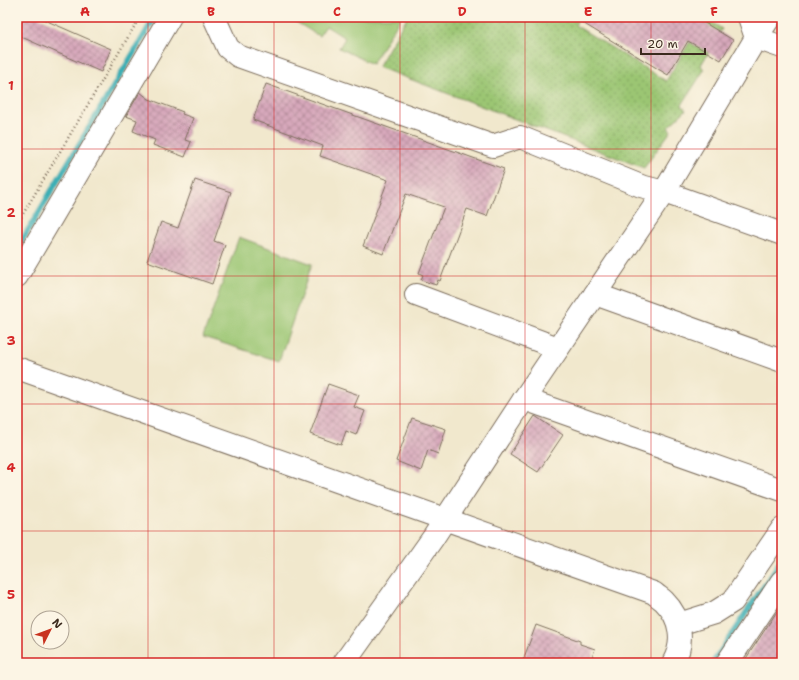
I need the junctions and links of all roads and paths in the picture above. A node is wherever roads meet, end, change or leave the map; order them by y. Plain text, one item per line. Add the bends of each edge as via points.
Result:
1 (140, 17) edge
2 (170, 17) edge
3 (214, 17) edge
4 (756, 22) edge
5 (782, 47) edge
6 (664, 192) junction
7 (17, 224) edge
8 (782, 234) edge
9 (17, 276) edge
10 (595, 294) junction
11 (416, 295) dead end
12 (558, 348) junction
13 (782, 361) edge
14 (17, 368) edge
15 (524, 399) junction
16 (782, 490) edge
17 (445, 519) junction
18 (782, 529) edge
19 (782, 581) edge
20 (679, 624) junction
21 (344, 663) edge
22 (673, 663) edge
23 (727, 663) edge

1 - 7 path
2 - 9 street
3 - 6 street via 228,48 238,56 493,146 520,137 642,186
4 - 5 street
4 - 6 street
6 - 8 street
6 - 10 street
10 - 12 street
10 - 13 street
11 - 12 street
12 - 15 street
14 - 17 street
15 - 16 street
15 - 17 street
17 - 20 street via 654,594 664,601
17 - 21 street
18 - 20 street via 733,601 714,613
19 - 23 street
20 - 22 street via 680,647

